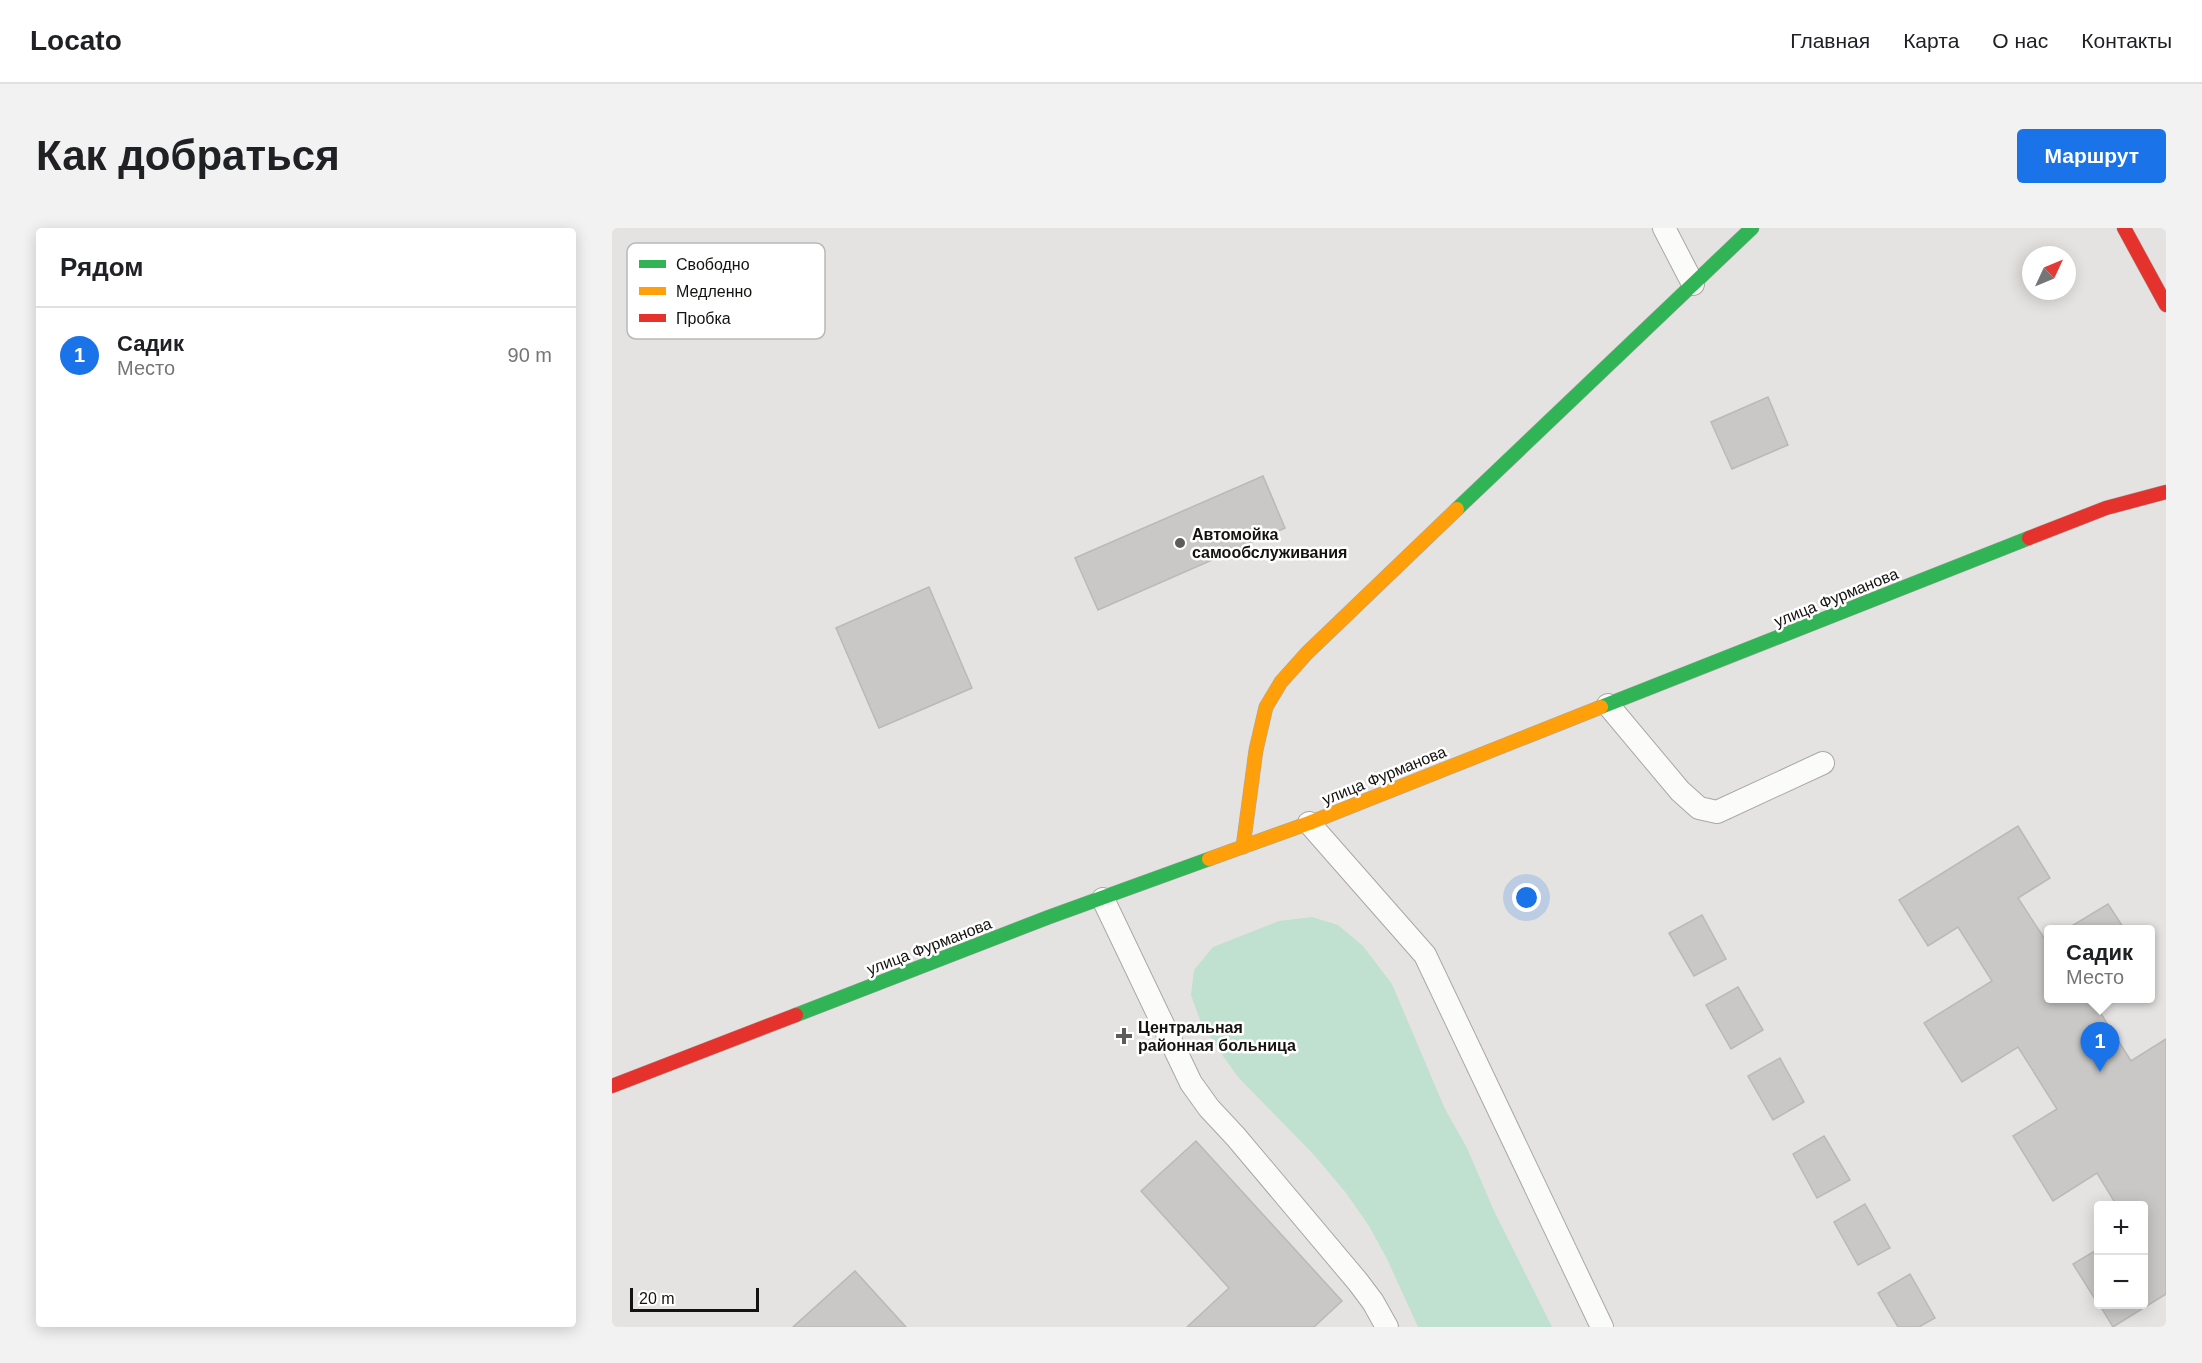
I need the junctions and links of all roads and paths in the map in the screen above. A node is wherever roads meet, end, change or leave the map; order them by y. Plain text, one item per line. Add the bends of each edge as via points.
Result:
1 (1664, 228) edge
2 (1752, 228) edge
3 (2124, 228) edge
4 (1693, 284) junction
5 (2166, 305) edge
6 (2166, 492) edge
7 (1608, 705) junction
8 (1823, 764) dead end
9 (1309, 823) junction
10 (1243, 848) junction
11 (1103, 899) junction
12 (612, 1086) edge
13 (1387, 1327) edge
14 (1602, 1327) edge

1 - 4 lane
2 - 4 street
3 - 5 street
4 - 10 street via 1281,682 1266,707 1256,750
6 - 7 street, улица Фурманова via 2106,508
7 - 8 lane via 1699,808 1717,812
7 - 9 street, улица Фурманова
9 - 10 street, улица Фурманова
9 - 14 lane via 1425,955
10 - 11 street, улица Фурманова
11 - 12 street, улица Фурманова
11 - 13 lane via 1191,1083 1358,1282

